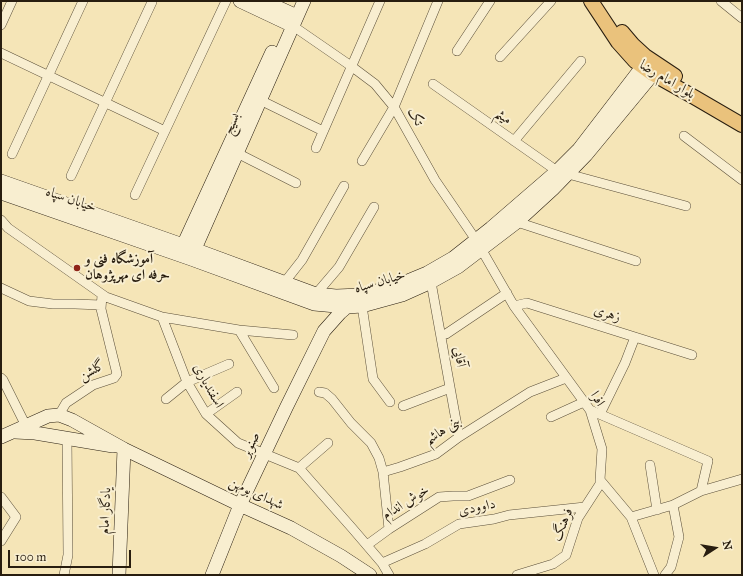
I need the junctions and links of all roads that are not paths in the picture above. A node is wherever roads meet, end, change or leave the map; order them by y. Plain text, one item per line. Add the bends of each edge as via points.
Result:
1 (12, 1) edge
2 (83, 1) edge
3 (226, 1) edge
4 (240, 1) edge
5 (264, 1) edge
6 (296, 1) edge
7 (304, 1) edge
8 (380, 1) edge
9 (438, 1) edge
10 (490, 1) edge
11 (551, 1) edge
12 (591, 1) edge
13 (601, 1) edge
14 (721, 1) edge
15 (152, 2) dead end
16 (741, 16) edge
17 (291, 20) junction
18 (1, 26) edge
19 (457, 51) dead end
20 (1, 53) edge
21 (500, 57) dead end
22 (582, 61) dead end
23 (351, 66) junction
24 (647, 70) junction
25 (48, 76) junction
26 (433, 84) dead end
27 (260, 100) junction
28 (105, 102) junction
29 (394, 107) junction
30 (740, 120) edge
31 (165, 131) junction
32 (323, 131) junction
33 (684, 136) dead end
34 (514, 141) junction
35 (316, 148) dead end
36 (237, 153) junction
37 (12, 154) dead end
38 (362, 161) dead end
39 (563, 172) junction
40 (71, 176) dead end
41 (742, 180) edge
42 (1, 181) edge
43 (296, 183) dead end
44 (344, 186) dead end
45 (1, 193) edge
46 (135, 195) dead end
47 (686, 206) dead end
48 (374, 207) dead end
49 (1, 220) edge
50 (517, 222) junction
51 (478, 245) junction
52 (187, 252) junction
53 (636, 261) dead end
54 (431, 282) junction
55 (284, 283) junction
56 (1, 288) edge
57 (507, 293) junction
58 (102, 295) junction
59 (315, 299) junction
60 (101, 305) junction
61 (362, 306) junction
62 (514, 306) junction
63 (347, 307) junction
64 (162, 317) junction
65 (239, 330) junction
66 (324, 331) junction
67 (446, 334) dead end
68 (293, 335) dead end
69 (635, 337) junction
70 (692, 355) dead end
71 (229, 364) dead end
72 (1, 378) edge
73 (566, 378) junction
74 (187, 382) junction
75 (274, 388) dead end
76 (450, 388) junction
77 (237, 392) dead end
78 (319, 392) dead end
79 (166, 399) dead end
80 (390, 402) dead end
81 (403, 406) dead end
82 (587, 406) junction
83 (206, 414) junction
84 (600, 414) junction
85 (59, 415) junction
86 (551, 417) dead end
87 (26, 426) junction
88 (6, 435) edge
89 (458, 437) junction
90 (67, 438) junction
91 (328, 443) dead end
92 (124, 448) junction
93 (265, 454) junction
94 (650, 465) dead end
95 (299, 468) junction
96 (383, 472) junction
97 (742, 478) edge
98 (510, 480) dead end
99 (600, 480) junction
100 (701, 491) junction
101 (1, 497) edge
102 (240, 505) junction
103 (673, 505) junction
104 (585, 507) junction
105 (657, 510) junction
106 (631, 517) junction
107 (389, 530) junction
108 (1, 541) edge
109 (367, 545) junction
110 (382, 563) junction
111 (64, 575) edge
112 (119, 575) edge
113 (212, 575) edge
114 (370, 575) edge
115 (389, 575) edge
116 (517, 575) edge
117 (654, 575) edge
118 (665, 575) edge

1 - 18 street
2 - 25 street
3 - 31 street
4 - 17 street
5 - 17 street
6 - 17 street, بسیج
7 - 17 street, بسیج
8 - 23 street
9 - 29 street
10 - 19 street
11 - 21 street
12 - 24 main road, بلوار امام رضا via 618,42
13 - 30 main road, بلوار امام رضا via 623,34 645,56
14 - 16 street
15 - 28 street
17 - 23 street, تک
17 - 27 street, بسیج
17 - 52 street, بسیج
20 - 25 street
22 - 34 street
23 - 29 street, تک via 375,84
23 - 32 street
24 - 30 main road, بلوار امام رضا
24 - 39 street, خیابان سپاه via 579,149
25 - 28 street
25 - 37 street
26 - 34 street, میثم
27 - 32 street
27 - 36 street, بسیج
28 - 31 street
28 - 40 street
29 - 38 street
29 - 51 street, تک via 435,180
31 - 46 street
32 - 35 street
33 - 41 street
34 - 39 street, میثم
36 - 43 street
36 - 52 street, بسیج
39 - 47 street, میثم
39 - 50 street, خیابان سپاه via 554,189
39 - 51 street, خیابان سپاه via 491,228
42 - 52 street, خیابان سپاه
44 - 55 street via 302,260
45 - 52 street, خیابان سپاه
48 - 59 street via 339,267
49 - 58 street via 8,228
50 - 51 street, خیابان سپاه
50 - 53 street
51 - 54 street, خیابان سپاه via 458,267
51 - 57 street, افرا
51 - 59 street, خیابان سپاه via 427,273 398,285 361,295
52 - 55 street, خیابان سپاه
52 - 59 street, خیابان سپاه
54 - 61 street, خیابان سپاه via 402,295
54 - 76 street, آقایی
55 - 59 street, خیابان سپاه
56 - 60 street via 29,301
57 - 62 street, افرا
57 - 67 street
58 - 60 street, گلشن
58 - 64 street
59 - 63 street, خیابان سپاه
59 - 66 street via 323,316
60 - 85 street, گلشن via 117,374 114,378 93,385 66,403
61 - 63 street, خیابان سپاه
61 - 80 street via 373,379
62 - 69 street, زهری via 527,303
62 - 73 street, افرا
63 - 66 street, صنوبر
64 - 65 street
64 - 74 street, اسفندیاری
65 - 68 street
65 - 75 street
66 - 93 street, صنوبر
69 - 70 street, زهری
69 - 84 street
71 - 74 street
72 - 87 street
73 - 82 street, افرا
73 - 89 street, بنی هاشم via 530,392
74 - 79 street
74 - 83 street, اسفندیاری
76 - 81 street
76 - 89 street, آقایی
77 - 83 street
78 - 96 street via 332,399 371,443
82 - 84 street
82 - 86 street
82 - 99 street, افرا via 602,449
83 - 93 street, اسفندیاری via 238,444
84 - 100 street via 708,461
85 - 87 street via 48,416
85 - 92 street
87 - 88 street
88 - 90 street via 35,433
89 - 96 street, بنی هاشم via 436,454
90 - 92 street
90 - 111 street via 68,555
91 - 95 street
92 - 102 street, شهدای بومهن
92 - 112 street, یادگار امام
93 - 95 street, اسفندیاری
93 - 102 street, صنوبر
94 - 105 street
95 - 109 street, اسفندیاری
96 - 107 street
97 - 100 street
98 - 107 street, خوش اندام via 468,496 439,498
99 - 104 street, فرهنگ
99 - 106 street
100 - 103 street
101 - 108 street via 16,517
102 - 113 street, صنوبر
102 - 114 street, شهدای بومهن via 291,528
103 - 105 street
103 - 118 street via 679,537 671,567
104 - 110 street, داوودی via 509,515 459,524 426,544
104 - 116 street, فرهنگ via 578,518 566,554 553,564
105 - 106 street
106 - 117 street
107 - 109 street, خوش اندام
109 - 110 street, اسفندیاری
110 - 115 street, اسفندیاری

